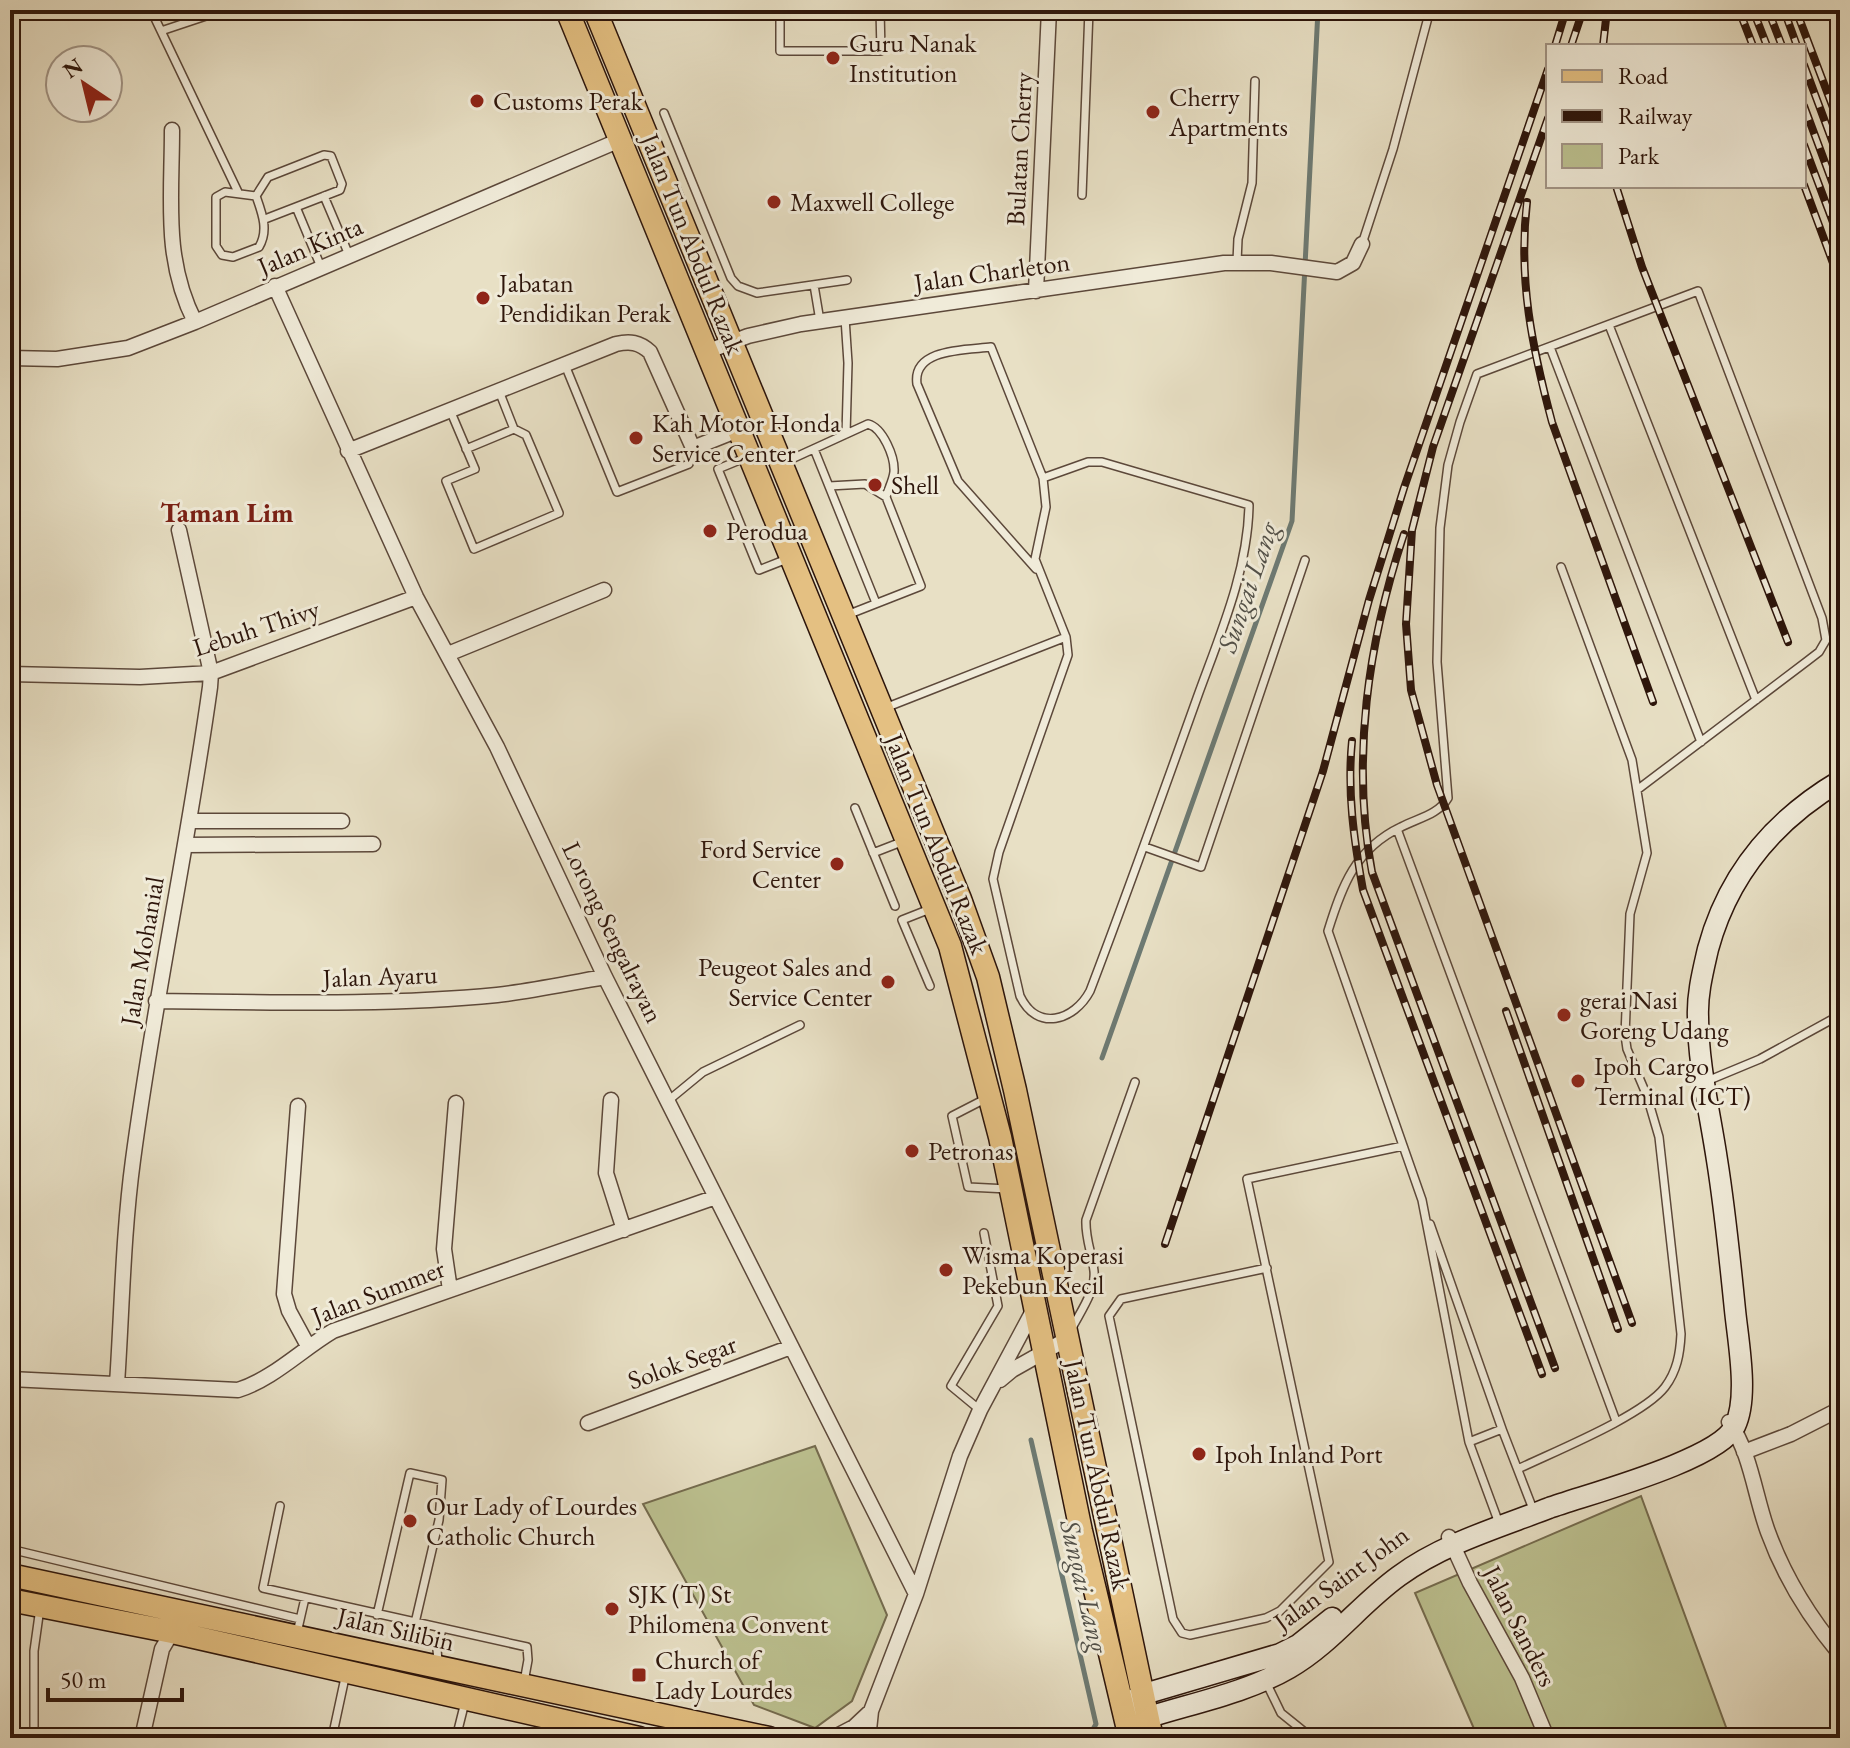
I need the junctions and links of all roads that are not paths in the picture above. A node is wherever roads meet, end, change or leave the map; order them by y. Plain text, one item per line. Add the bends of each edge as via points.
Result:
1 (151, 10) edge
2 (224, 10) edge
3 (567, 10) edge
4 (780, 10) edge
5 (880, 10) edge
6 (1049, 10) edge
7 (1089, 10) edge
8 (1430, 10) edge
9 (598, 16) edge
10 (161, 31) junction
11 (1255, 81) dead end
12 (664, 113) dead end
13 (172, 130) dead end
14 (620, 140) junction
15 (668, 189) junction
16 (238, 192) junction
17 (1082, 195) dead end
18 (256, 196) junction
19 (324, 196) junction
20 (296, 207) junction
21 (265, 219) junction
22 (1362, 244) joint
23 (349, 255) junction
24 (1237, 262) junction
25 (321, 267) junction
26 (847, 280) dead end
27 (814, 285) junction
28 (275, 286) junction
29 (1036, 291) junction
30 (845, 318) junction
31 (820, 321) junction
32 (195, 322) junction
33 (1609, 325) junction
34 (730, 343) junction
35 (1550, 347) junction
36 (706, 352) junction
37 (10, 358) edge
38 (565, 365) junction
39 (499, 391) junction
40 (450, 410) junction
41 (514, 429) junction
42 (738, 430) junction
43 (846, 434) junction
44 (693, 448) junction
45 (466, 449) junction
46 (814, 449) junction
47 (348, 451) junction
48 (749, 456) junction
49 (780, 465) junction
50 (1043, 478) junction
51 (829, 486) junction
52 (886, 497) junction
53 (179, 530) dead end
54 (790, 558) junction
55 (1305, 560) dead end
56 (1561, 567) dead end
57 (1040, 573) junction
58 (604, 590) dead end
59 (416, 597) junction
60 (876, 603) junction
61 (842, 617) junction
62 (1066, 637) junction
63 (448, 654) junction
64 (211, 673) junction
65 (10, 674) edge
66 (1756, 700) junction
67 (881, 710) junction
68 (1701, 742) junction
69 (1840, 769) edge
70 (1840, 781) edge
71 (1637, 790) junction
72 (855, 808) dead end
73 (190, 821) junction
74 (342, 821) dead end
75 (1397, 829) junction
76 (906, 840) junction
77 (373, 844) dead end
78 (185, 845) junction
79 (1145, 847) junction
80 (873, 853) junction
81 (895, 906) dead end
82 (935, 907) junction
83 (605, 977) junction
84 (930, 986) dead end
85 (156, 1001) junction
86 (1840, 1015) edge
87 (800, 1025) dead end
88 (1135, 1082) dead end
89 (1705, 1082) junction
90 (990, 1096) junction
91 (611, 1100) dead end
92 (669, 1100) junction
93 (456, 1103) dead end
94 (298, 1106) dead end
95 (1403, 1146) junction
96 (1010, 1189) junction
97 (716, 1197) junction
98 (1422, 1200) junction
99 (624, 1230) junction
100 (984, 1233) dead end
101 (1267, 1268) junction
102 (450, 1290) junction
103 (1034, 1309) junction
104 (1067, 1339) junction
105 (308, 1346) junction
106 (791, 1347) junction
107 (1043, 1352) junction
108 (10, 1379) edge
109 (996, 1383) junction
110 (117, 1384) junction
111 (1840, 1409) edge
112 (980, 1410) junction
113 (1616, 1421) junction
114 (588, 1423) dead end
115 (1731, 1424) junction
116 (1502, 1429) junction
117 (1469, 1442) junction
118 (1744, 1452) junction
119 (1518, 1469) junction
120 (1531, 1504) junction
121 (280, 1506) dead end
122 (1499, 1522) junction
123 (1451, 1542) junction
124 (10, 1549) edge
125 (10, 1575) edge
126 (916, 1594) junction
127 (305, 1598) junction
128 (10, 1600) edge
129 (40, 1606) junction
130 (377, 1615) junction
131 (415, 1623) junction
132 (298, 1627) junction
133 (442, 1629) junction
134 (172, 1632) junction
135 (1840, 1654) edge
136 (440, 1667) junction
137 (346, 1671) junction
138 (1265, 1680) junction
139 (523, 1686) junction
140 (1141, 1695) junction
141 (466, 1698) junction
142 (597, 1703) junction
143 (1123, 1709) junction
144 (871, 1711) junction
145 (1149, 1728) edge
146 (589, 1733) edge
147 (34, 1738) edge
148 (142, 1738) edge
149 (332, 1738) edge
150 (456, 1738) edge
151 (639, 1738) edge
152 (769, 1738) edge
153 (833, 1738) edge
154 (871, 1738) edge
155 (1130, 1738) edge
156 (1312, 1738) edge
157 (1547, 1738) edge

1 - 10 lane
2 - 10 lane
3 - 14 main road, Jalan Tun Abdul Razak
4 - 5 lane via 780,51 881,51
6 - 29 street, Bulatan Cherry
7 - 17 lane
8 - 22 lane
9 - 14 main road via 604,48 628,110 627,137
9 - 15 main road, Jalan Tun Abdul Razak
10 - 16 lane
11 - 24 lane via 1252,183
12 - 27 lane via 731,278 757,293
13 - 32 street via 173,261
14 - 15 main road via 638,149
14 - 23 street, Jalan Kinta
14 - 36 main road, Jalan Tun Abdul Razak
15 - 34 main road, Jalan Tun Abdul Razak
16 - 18 lane
16 - 21 lane via 216,197 218,252 233,257 259,247
18 - 19 lane via 268,177 328,155 342,184
18 - 21 lane
19 - 20 lane
19 - 23 lane
20 - 21 lane
20 - 25 lane
22 - 24 street, Jalan Charleton via 1353,263 1337,272
23 - 25 street, Jalan Kinta
24 - 29 street, Jalan Charleton
25 - 28 street, Jalan Kinta
26 - 27 lane
27 - 31 lane
28 - 32 street, Jalan Kinta
28 - 47 street, Lorong Sengalrayan
29 - 30 street, Jalan Charleton
30 - 31 street, Jalan Charleton
30 - 43 lane
31 - 34 street, Jalan Charleton
32 - 37 street, Jalan Kinta via 128,348 57,359
33 - 35 lane
33 - 66 lane
33 - 66 lane via 1698,291 1826,629 1819,652
34 - 36 street, Jalan Charleton
34 - 49 main road, Jalan Tun Abdul Razak
35 - 68 lane
35 - 75 lane via 1477,374 1460,422 1440,528 1437,662 1448,798 1436,812
36 - 42 main road, Jalan Tun Abdul Razak
38 - 39 street
38 - 44 street via 616,344 642,345 656,363
38 - 44 lane via 617,492 689,464
39 - 40 street
39 - 41 lane
40 - 45 lane
40 - 47 street
41 - 45 lane
41 - 45 lane via 526,435 559,513 474,549 446,481 475,469
42 - 44 street
42 - 48 main road, Jalan Tun Abdul Razak
43 - 46 lane
43 - 52 lane via 868,424 881,432 894,467
46 - 49 lane
46 - 51 lane
47 - 59 street, Lorong Sengalrayan
48 - 54 main road, Jalan Tun Abdul Razak
48 - 54 lane via 718,469 759,570
49 - 61 main road, Jalan Tun Abdul Razak
50 - 57 lane via 1046,507 1035,559
50 - 57 lane via 991,347 935,355 919,367 917,384 958,481
50 - 79 lane via 1102,462 1249,505 1228,611
51 - 52 lane via 865,484
51 - 60 lane
52 - 60 lane via 921,586
53 - 64 street, Jalan Mohanial
54 - 76 main road, Jalan Tun Abdul Razak
55 - 79 lane via 1201,867
56 - 71 lane via 1632,760
57 - 62 lane
58 - 63 street
59 - 63 street, Lorong Sengalrayan
59 - 64 street, Lebuh Thivy
60 - 61 lane
61 - 67 main road, Jalan Tun Abdul Razak
62 - 67 lane
62 - 79 lane via 1068,655 993,879 1020,996 1034,1015 1060,1018 1084,1002
63 - 83 street, Lorong Sengalrayan
64 - 65 street, Lebuh Thivy
64 - 73 street, Jalan Mohanial
66 - 68 lane
67 - 104 main road, Jalan Tun Abdul Razak via 988,977
68 - 71 lane
69 - 115 street via 1789,801 1744,849 1714,900 1690,989 1690,1062 1731,1359
70 - 89 street via 1771,832 1724,903 1699,990
71 - 113 lane via 1647,853 1630,914 1625,1035 1659,1137 1681,1334 1677,1367 1663,1390
72 - 80 lane
73 - 74 street
73 - 78 street, Jalan Mohanial
75 - 95 lane via 1377,840 1350,871 1328,931
75 - 113 lane
76 - 80 lane
76 - 82 main road, Jalan Tun Abdul Razak
77 - 78 street
78 - 85 street, Jalan Mohanial
80 - 81 lane
82 - 84 lane via 902,920
82 - 90 main road, Jalan Tun Abdul Razak via 963,985
83 - 85 street, Jalan Ayaru via 465,997
83 - 92 street, Lorong Sengalrayan
85 - 110 street, Jalan Mohanial via 132,1163
86 - 89 lane
87 - 92 lane via 703,1072
88 - 104 lane via 1086,1220 1094,1286
89 - 115 street via 1740,1359 1740,1401
90 - 96 main road, Jalan Tun Abdul Razak
90 - 96 lane via 952,1116 968,1187
91 - 99 street via 606,1173
92 - 97 street, Lorong Sengalrayan
93 - 102 street via 444,1249
94 - 105 street via 284,1294
95 - 98 lane
95 - 101 lane via 1247,1179
96 - 103 main road, Jalan Tun Abdul Razak
97 - 99 street, Jalan Summer
97 - 106 street, Lorong Sengalrayan
98 - 116 lane
98 - 117 lane
99 - 102 street, Jalan Summer
100 - 112 lane via 998,1306 951,1386
101 - 101 lane via 1329,1562 1293,1600 1266,1618 1190,1635 1182,1633 1173,1619 1109,1316 1121,1299
102 - 105 street, Jalan Summer via 333,1331
103 - 107 main road, Jalan Tun Abdul Razak
103 - 109 street
104 - 107 street
104 - 140 main road, Jalan Tun Abdul Razak
105 - 110 street, Jalan Summer via 262,1380 238,1390
106 - 114 street, Solok Segar
106 - 126 street, Lorong Sengalrayan
107 - 109 street
107 - 143 main road, Jalan Tun Abdul Razak
108 - 110 street, Jalan Summer
109 - 112 street
111 - 118 street
112 - 126 street
113 - 119 lane
115 - 118 street
115 - 120 street, Jalan Saint John via 1687,1447
115 - 122 street, Jalan Saint John via 1720,1443 1690,1459
116 - 117 lane
116 - 119 lane
117 - 122 lane
118 - 135 street via 1782,1566
119 - 120 lane
120 - 122 street, Jalan Saint John
121 - 127 lane via 263,1588
122 - 123 street, Jalan Saint John
123 - 138 street, Jalan Saint John via 1403,1573 1306,1658
123 - 140 street, Jalan Saint John via 1421,1549 1388,1569 1317,1631 1280,1654
123 - 157 street, Jalan Sanders
124 - 132 lane
125 - 132 main road, Jalan Silibin
126 - 144 street
127 - 130 lane
127 - 132 lane
128 - 129 main road, Jalan Silibin
129 - 134 main road, Jalan Silibin
129 - 147 lane
130 - 131 lane
130 - 131 lane via 410,1473 442,1480 439,1520
131 - 133 lane
132 - 136 main road, Jalan Silibin
133 - 136 lane
133 - 139 lane via 527,1647
134 - 137 main road, Jalan Silibin
134 - 148 street via 162,1649
136 - 139 main road, Jalan Silibin
137 - 141 main road, Jalan Silibin
137 - 149 lane
138 - 145 street, Jalan Saint John
138 - 156 lane via 1281,1713
139 - 142 main road, Jalan Silibin
140 - 143 street, Jalan Saint John
140 - 145 main road, Jalan Tun Abdul Razak
141 - 146 main road, Jalan Silibin
141 - 150 lane
142 - 146 lane
142 - 152 main road, Jalan Silibin
143 - 145 street
143 - 155 main road, Jalan Tun Abdul Razak
144 - 153 street
144 - 154 street
146 - 151 main road, Jalan Silibin

